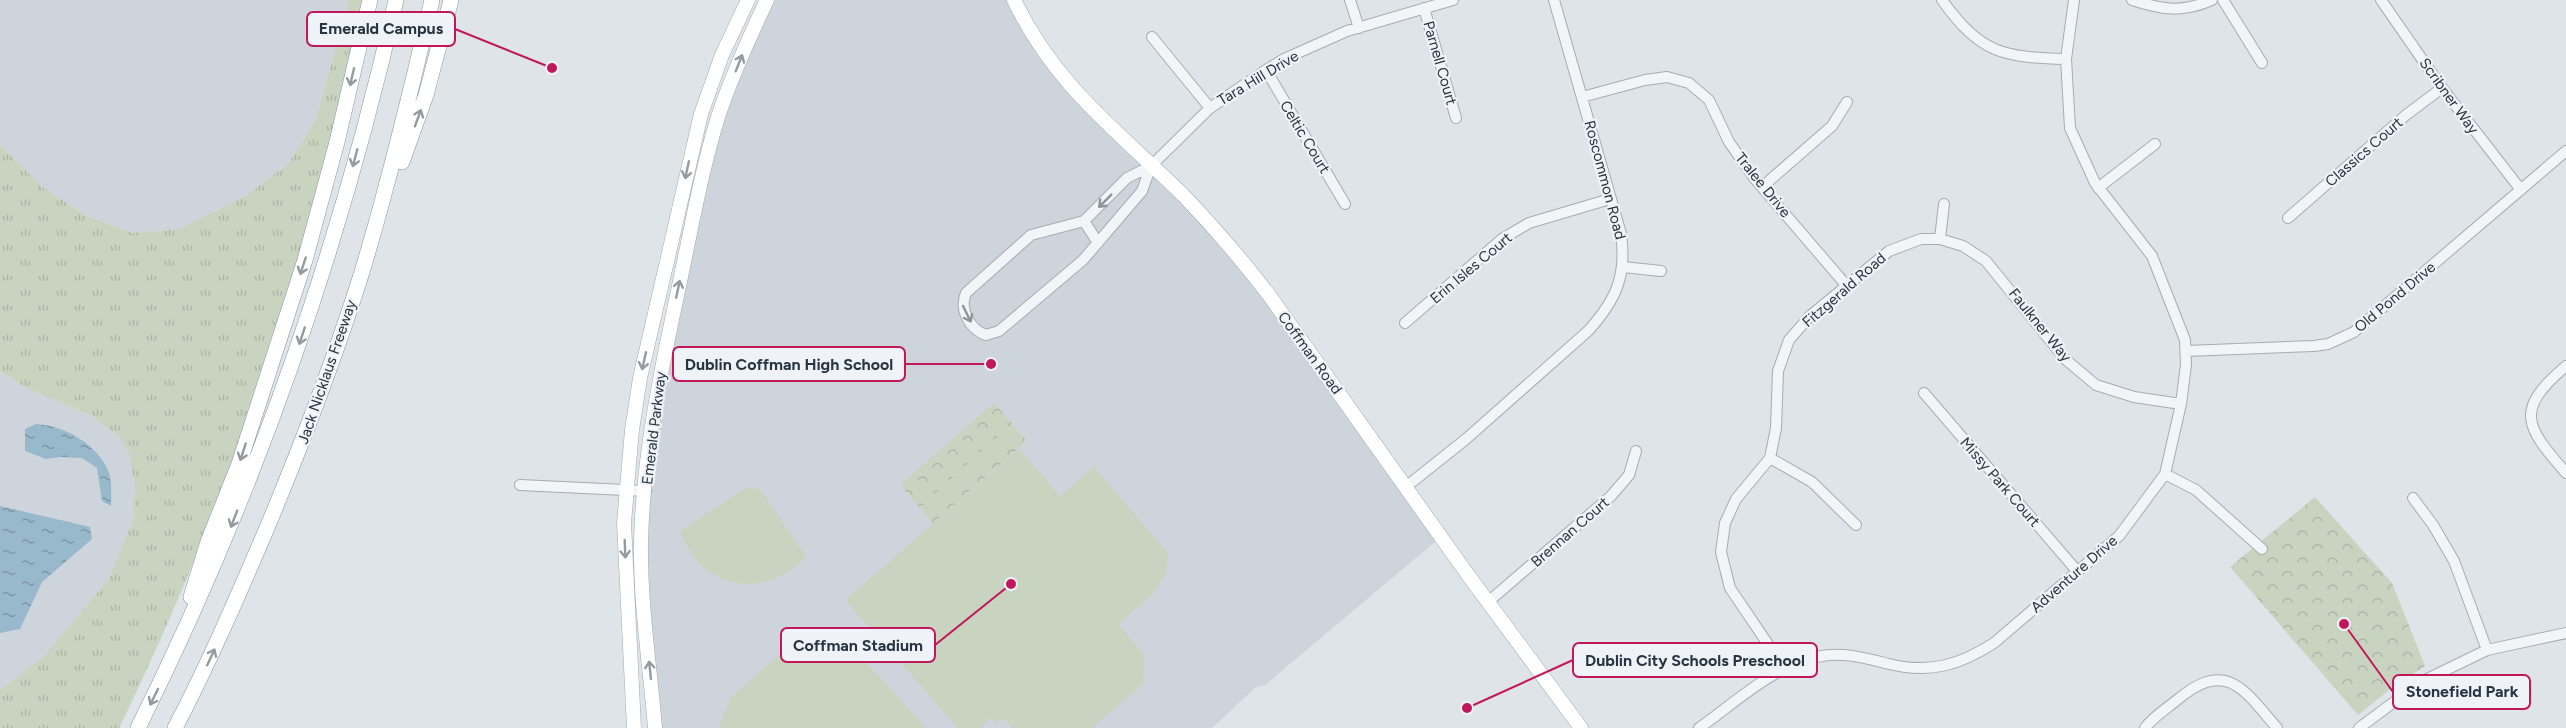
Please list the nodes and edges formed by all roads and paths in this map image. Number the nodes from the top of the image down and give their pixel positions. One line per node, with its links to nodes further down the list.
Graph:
1 (370, 0): 64 (highway, one-way to 64)
2 (396, 0): 64 (highway, one-way to 64)
3 (432, 0): 43 (highway, Jack Nicklaus Freeway)
4 (451, 0): 43 (highway, one-way to 4)
5 (748, 0): 56 (main road, Emerald Parkway, one-way to 56)
6 (767, 0): 57 (main road, Emerald Parkway, one-way to 6)
7 (1014, 0): 30 (main road, Coffman Road)
8 (1350, 0): 18 (street)
9 (1453, 0): 17 (street, Tara Hill Drive)
10 (1554, 0): 24 (street, Roscommon Road)
11 (1942, 0): 20 (street)
12 (2074, 0): 20 (street, Adventure Drive)
13 (2132, 0): 14 (street)
14 (2212, 0)
15 (2223, 0): 21 (street)
16 (2381, 0): 23 (street, Scribner Way)
17 (1424, 8): 18 (street, Tara Hill Drive); 27 (street, Parnell Court)
18 (1359, 28): 22 (street, Tara Hill Drive)
19 (1152, 37): 26 (street)
20 (2066, 59): 32 (street, Adventure Drive)
21 (2262, 63)
22 (1266, 70): 26 (street, Tara Hill Drive); 35 (street, Celtic Court)
23 (2442, 88): 33 (street, Scribner Way); 37 (street, Classics Court)
24 (1582, 97): 31 (street, Tralee Drive); 34 (street, Roscommon Road)
25 (1847, 102): 31 (street)
26 (1210, 108): 30 (street, Tara Hill Drive)
27 (1456, 118)
28 (2155, 144): 32 (street)
29 (2566, 151): 33 (street, Old Pond Drive)
30 (1151, 166): 38 (street, one-way to 38); 40 (street); 55 (main road, Coffman Road)
31 (1762, 187): 44 (street, Tralee Drive)
32 (2098, 188): 46 (street, Adventure Drive)
33 (2521, 190): 46 (street, Old Pond Drive)
34 (1610, 199): 41 (street, Roscommon Road); 45 (street, Erin Isles Court)
35 (1346, 204)
36 (1944, 204): 39 (street)
37 (2288, 218)
38 (1084, 221): 40 (street); 40 (street, one-way to 40)
39 (1940, 239): 44 (street, Fitzgerald Road); 49 (street, Faulkner Way)
40 (1098, 243)
41 (1623, 267): 42 (street); 55 (street, Roscommon Road)
42 (1661, 271)
43 (362, 272): 68 (highway, Jack Nicklaus Freeway, one-way to 43)
44 (1845, 285): 51 (street, Fitzgerald Road)
45 (1405, 323)
46 (2186, 351): 49 (street, Adventure Drive)
47 (2566, 366): 52 (street)
48 (1924, 393): 61 (street, Missy Park Court)
49 (2181, 404): 53 (street, Adventure Drive)
50 (1636, 451): 62 (street, Brennan Court)
51 (1770, 458): 59 (street); 66 (street, Fitzgerald Road)
52 (2566, 473)
53 (2165, 474): 60 (street); 61 (street, Adventure Drive)
54 (520, 485): 56 (street)
55 (1407, 486): 62 (main road, Coffman Road)
56 (626, 491): 57 (street); 69 (main road, Emerald Parkway, one-way to 69)
57 (646, 491): 70 (main road, Emerald Parkway, one-way to 57)
58 (2413, 498): 65 (street)
59 (1856, 525)
60 (2262, 549)
61 (2077, 571): 66 (street, Adventure Drive)
62 (1488, 602): 71 (main road, Coffman Road)
63 (2566, 633): 65 (street)
64 (179, 642): 67 (highway, one-way to 67)
65 (2487, 650): 75 (street)
66 (1784, 668): 72 (street, Adventure Drive)
67 (138, 728)
68 (175, 728)
69 (634, 728)
70 (655, 728)
71 (1581, 728)
72 (1699, 728)
73 (2145, 728): 74 (street)
74 (2277, 728)
75 (2360, 728)

